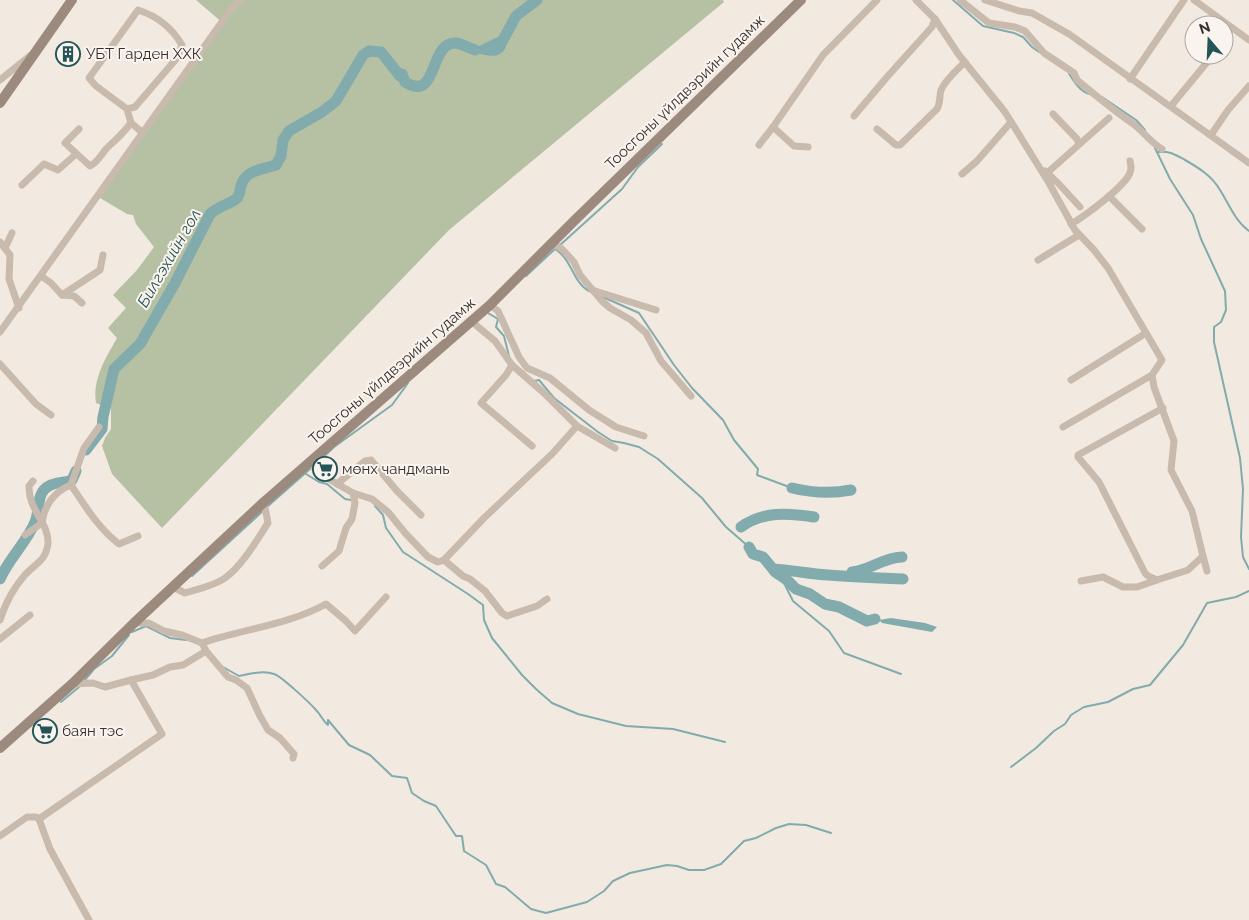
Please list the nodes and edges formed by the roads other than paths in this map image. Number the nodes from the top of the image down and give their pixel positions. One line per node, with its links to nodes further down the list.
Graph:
1 (72, 0): 14 (main road)
2 (240, 0): 31 (street)
3 (877, 0): 28 (street)
4 (916, 0): 11 (street)
5 (960, 0): 36 (street)
6 (985, 0): 17 (street)
7 (1184, 0): 17 (street)
8 (1194, 0): 10 (street)
9 (798, 3): 52 (main road, Тоосгоны үйлдвэрийн гудамж)
10 (1214, 15)
11 (935, 19): 15 (street); 24 (street)
12 (1234, 29): 13 (street)
13 (1249, 40)
14 (38, 48): 18 (street); 20 (main road)
15 (965, 62): 26 (street); 30 (street)
16 (1205, 65): 21 (street)
17 (1130, 79): 21 (street)
18 (0, 80)
19 (1249, 86): 32 (street)
20 (0, 103)
21 (1171, 106): 32 (street)
22 (127, 110): 22 (street); 27 (street)
23 (1054, 114): 33 (street)
24 (854, 116)
25 (1109, 118): 33 (street)
26 (1011, 122): 39 (street); 44 (street)
27 (131, 123): 31 (street); 38 (street)
28 (773, 127): 34 (street); 35 (street)
29 (79, 129): 38 (street)
30 (878, 130)
31 (143, 133): 56 (street)
32 (1211, 135): 40 (street)
33 (1079, 144): 43 (street)
34 (758, 145)
35 (808, 147)
36 (1162, 149)
37 (1249, 151): 40 (street)
38 (76, 154): 45 (street)
39 (1032, 156): 43 (street); 48 (street)
40 (1242, 158): 42 (street)
41 (1130, 161): 46 (street)
42 (1249, 162)
43 (1047, 173): 47 (street)
44 (962, 174)
45 (22, 185)
46 (1109, 196): 48 (street); 49 (street)
47 (1080, 207)
48 (1071, 224): 51 (street)
49 (1142, 229)
50 (12, 233): 53 (street)
51 (1080, 235): 55 (street); 65 (street)
52 (552, 243): 57 (street); 60 (main road, Тоосгоны үйлдвэрийн гудамж)
53 (2, 245): 61 (street)
54 (103, 255): 58 (street)
55 (1038, 260)
56 (41, 276): 58 (street); 61 (street)
57 (592, 290): 62 (street); 70 (street)
58 (62, 295): 59 (street)
59 (82, 303)
60 (490, 304): 63 (main road, Тоосгоны үйлдвэрийн гудамж); 76 (street)
61 (19, 308): 64 (street)
62 (656, 310)
63 (472, 321): 67 (street); 79 (main road, Тоосгоны үйлдвэрийн гудамж)
64 (0, 332)
65 (1146, 333): 68 (street); 69 (street)
66 (0, 364): 72 (street)
67 (512, 366): 73 (street); 77 (street)
68 (1152, 375): 71 (street); 75 (street)
69 (1071, 380)
70 (690, 396)
71 (1163, 408): 89 (street); 94 (street)
72 (51, 415)
73 (577, 426): 78 (street); 90 (street)
74 (99, 427): 82 (street)
75 (1063, 427)
76 (644, 436)
77 (532, 446)
78 (616, 448)
79 (308, 464): 81 (street); 84 (main road, Тоосгоны үйлдвэрийн гудамж)
80 (33, 481): 86 (street)
81 (338, 484): 83 (street); 85 (street)
82 (71, 485): 86 (street); 88 (street)
83 (353, 492): 90 (street); 91 (street)
84 (264, 502): 95 (main road, Тоосгоны үйлдвэрийн гудамж); 95 (street)
85 (421, 516)
86 (40, 521): 87 (street); 99 (street)
87 (25, 535)
88 (138, 536)
89 (1203, 556): 92 (street); 94 (street)
90 (444, 560): 97 (street)
91 (322, 566)
92 (1207, 571)
93 (1081, 580): 94 (street)
94 (1157, 580)
95 (173, 587): 100 (main road, Тоосгоны үйлдвэрийн гудамж)
96 (386, 597): 102 (street)
97 (547, 599)
98 (30, 615): 101 (street)
99 (0, 620)
100 (134, 622): 102 (street); 104 (main road, Тоосгоны үйлдвэрийн гудамж)
101 (0, 639)
102 (204, 647): 103 (street); 106 (street)
103 (132, 680): 104 (street); 107 (street)
104 (72, 684): 105 (main road, Тоосгоны үйлдвэрийн гудамж)
105 (0, 748)
106 (293, 758)
107 (39, 819): 108 (street); 109 (street)
108 (0, 836)
109 (89, 920)

